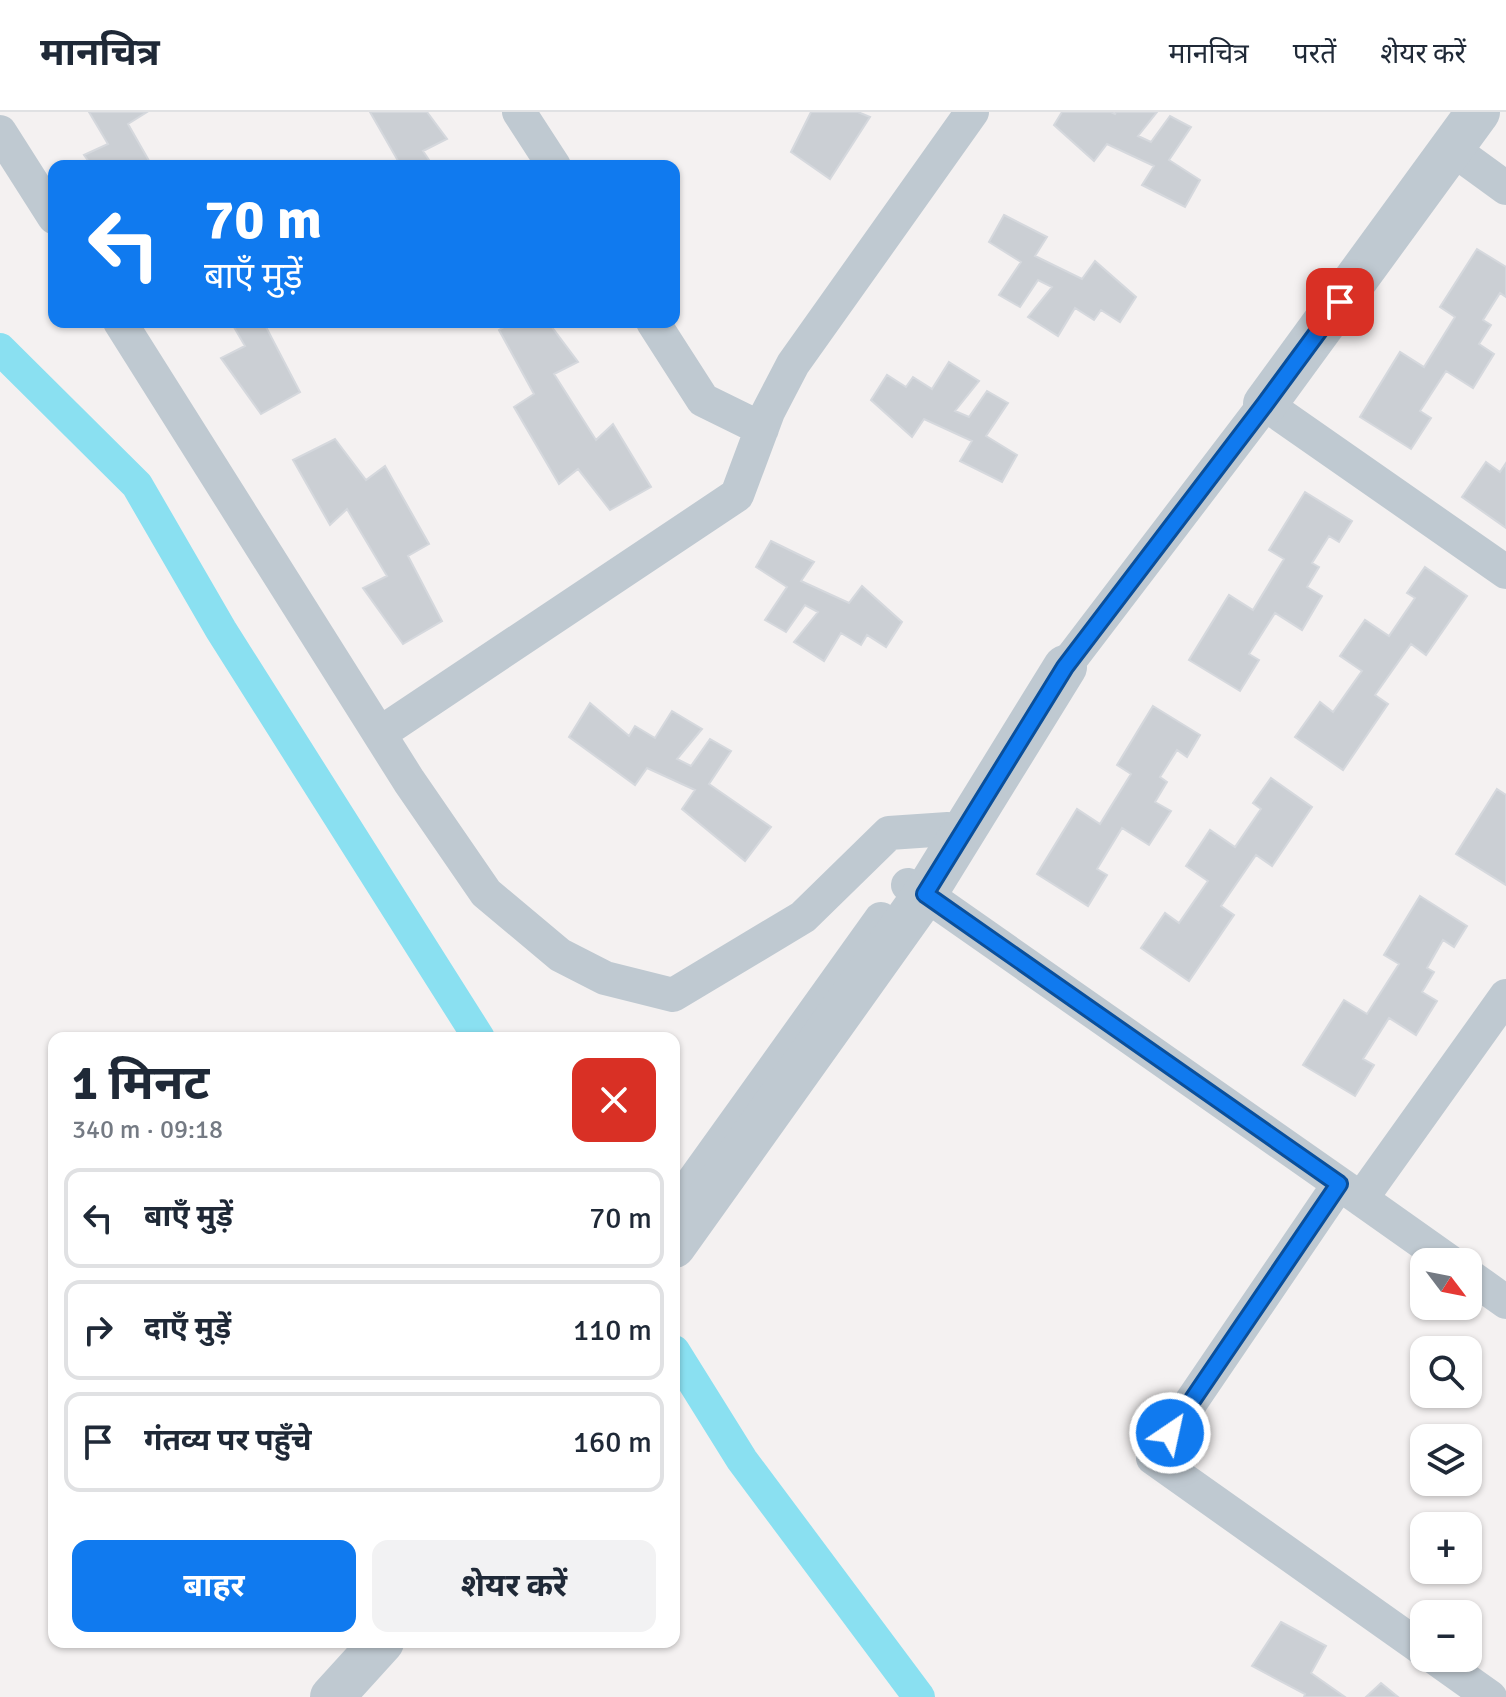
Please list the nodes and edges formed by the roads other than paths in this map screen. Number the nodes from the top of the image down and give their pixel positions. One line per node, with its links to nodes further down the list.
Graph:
1 (519, 112): 6 (street)
2 (972, 112): 12 (street)
3 (1478, 112): 5 (street)
4 (0, 132): 8 (street)
5 (1451, 148): 7 (street); 11 (street)
6 (550, 160)
7 (1506, 188)
8 (48, 208)
9 (124, 328): 16 (street)
10 (657, 328): 12 (street)
11 (1265, 404): 13 (street); 14 (street)
12 (762, 429): 15 (street)
13 (1506, 572)
14 (1065, 667): 16 (street); 17 (street)
15 (388, 728)
16 (948, 829): 17 (street)
17 (916, 890): 19 (street); 20 (street); 21 (street)
18 (1506, 996): 19 (street)
19 (1350, 1191): 22 (street); 25 (street)
20 (680, 1200)
21 (680, 1237)
22 (1430, 1248)
23 (1482, 1285): 24 (street)
24 (1506, 1302)
25 (1410, 1640)
26 (362, 1648): 29 (street)
27 (376, 1648): 29 (street)
28 (1455, 1672): 30 (street)
29 (329, 1697)
30 (1490, 1697)

